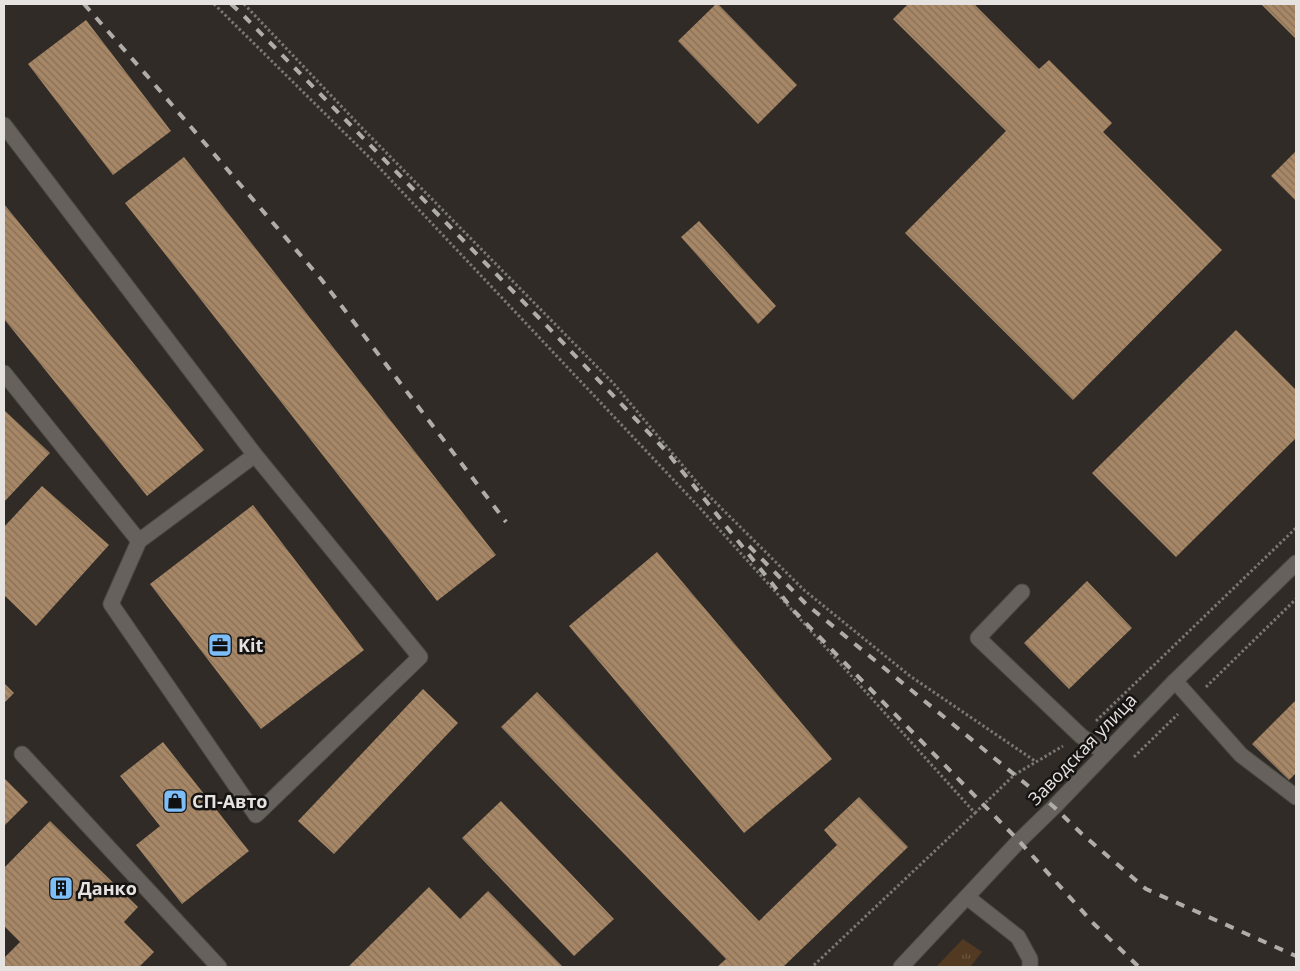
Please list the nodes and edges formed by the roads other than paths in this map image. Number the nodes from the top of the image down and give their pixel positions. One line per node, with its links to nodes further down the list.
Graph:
1 (4, 125): 3 (main road)
2 (4, 373): 4 (main road)
3 (255, 455): 4 (main road); 4 (main road)
4 (139, 541)
5 (1296, 563): 7 (main road, Заводская улица)
6 (1022, 592): 8 (main road)
7 (1174, 680): 8 (main road, Заводская улица); 10 (main road)
8 (1105, 753): 11 (main road, Заводская улица)
9 (22, 754): 12 (main road)
10 (1296, 797)
11 (967, 897): 13 (main road, Заводская улица); 14 (main road)
12 (219, 967)
13 (901, 967)
14 (1030, 967)

